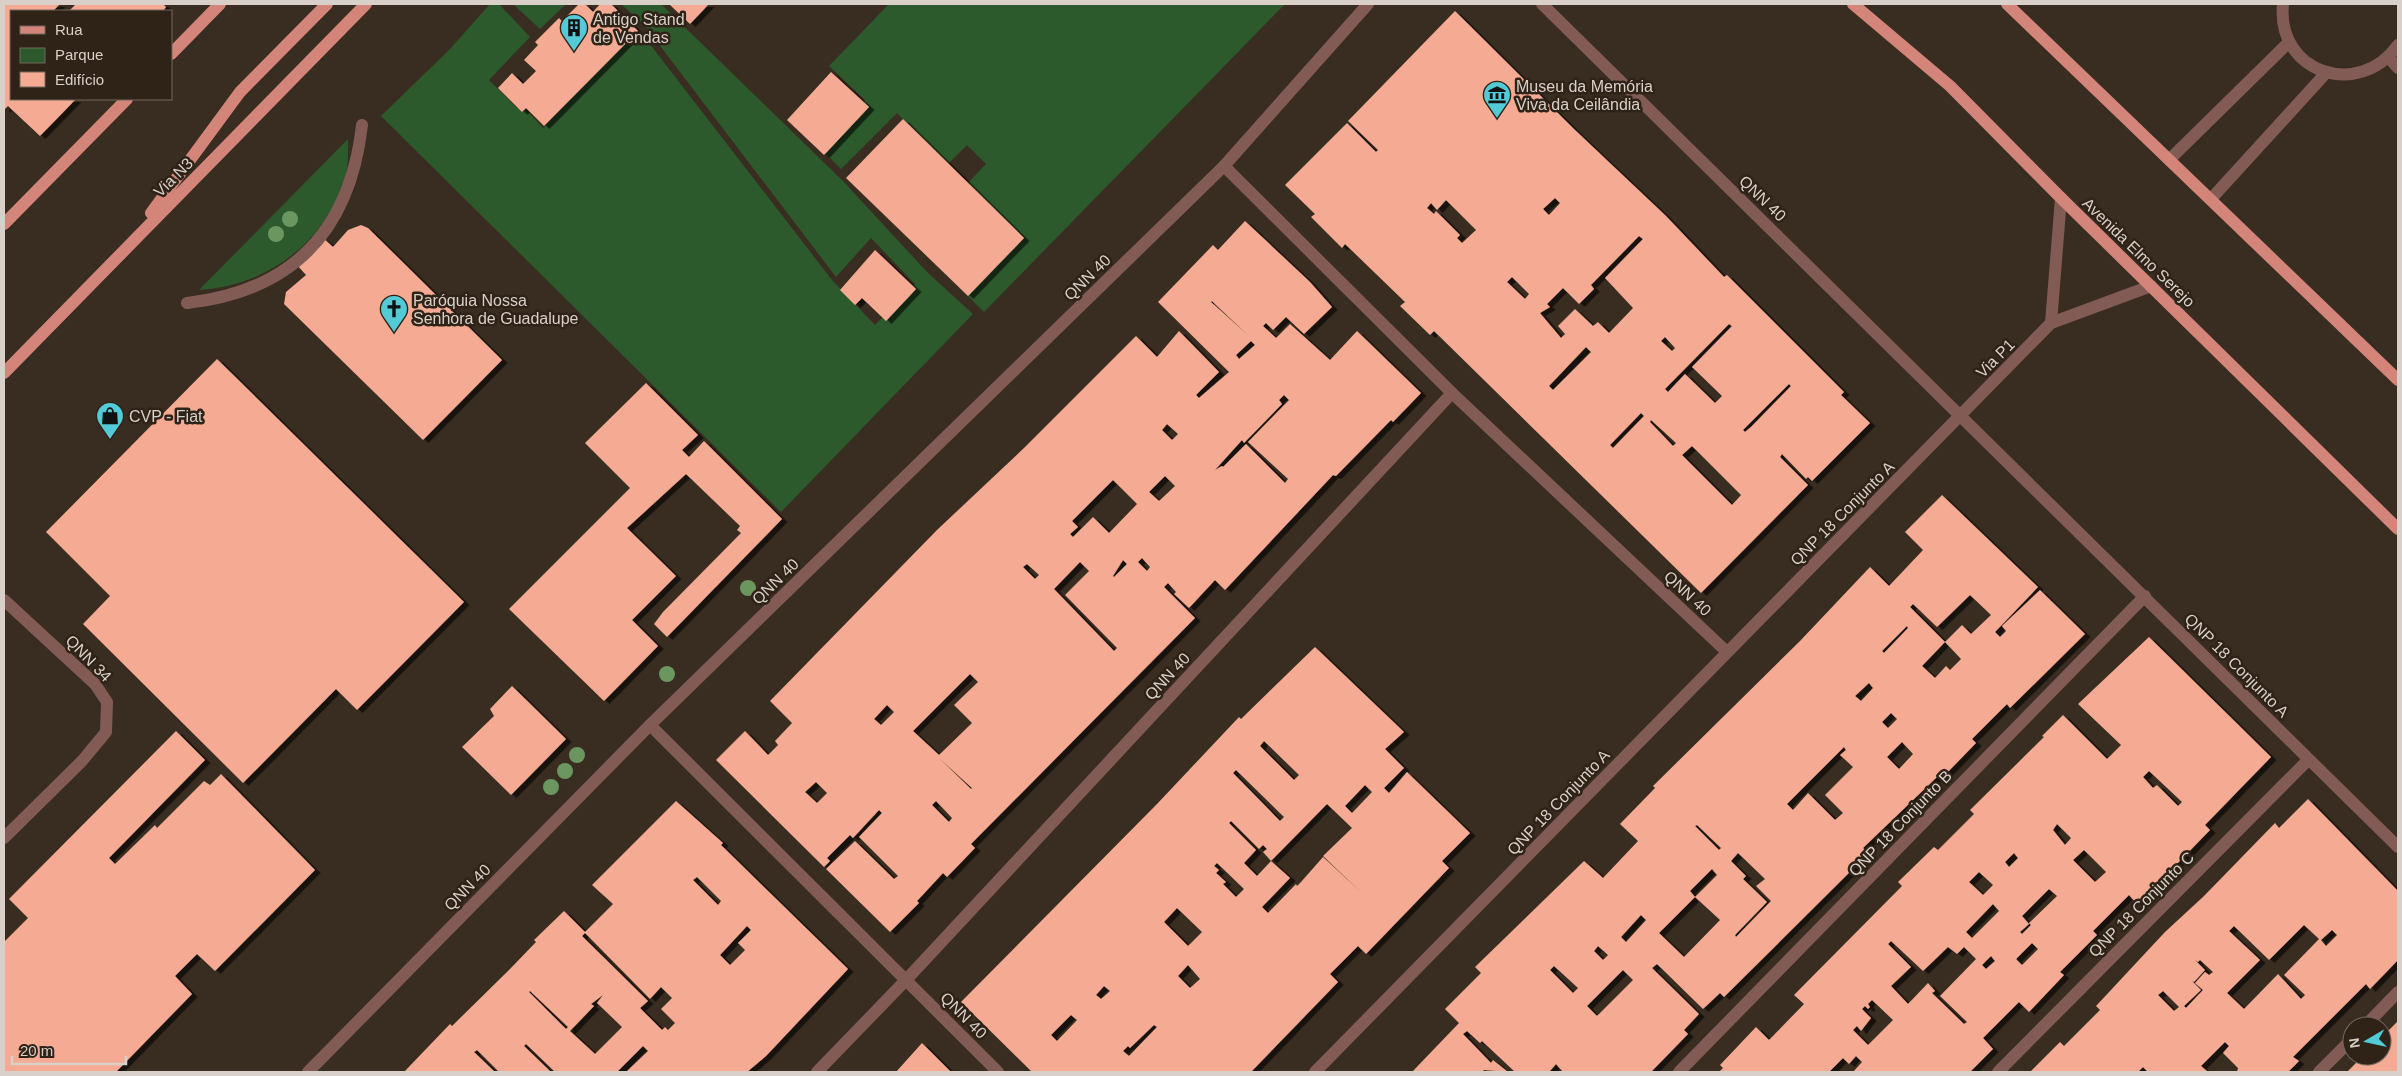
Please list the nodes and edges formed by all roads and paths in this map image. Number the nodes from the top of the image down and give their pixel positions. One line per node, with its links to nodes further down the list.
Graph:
1 (220, 4): 11 (main road)
2 (327, 4): 22 (main road)
3 (366, 4): 22 (main road, Via N3)
4 (1368, 4): 18 (street, QNN 40)
5 (1542, 4): 29 (street, QNN 40)
6 (1852, 4): 19 (main road, Avenida Elmo Serejo)
7 (2008, 4): 17 (main road)
8 (2283, 4): 9 (street)
9 (2289, 42): 14 (street); 17 (street)
10 (2398, 45): 12 (street)
11 (172, 53)
12 (2389, 58): 13 (street); 14 (street)
13 (2398, 68)
14 (2326, 73): 20 (street)
15 (126, 100): 21 (main road)
16 (362, 125): 24 (street)
17 (2170, 159): 20 (main road)
18 (1224, 166): 28 (street, QNN 40); 34 (street, QNN 40)
19 (2061, 198): 23 (main road, Avenida Elmo Serejo); 25 (street)
20 (2212, 199): 27 (main road)
21 (4, 224)
22 (126, 248): 26 (main road, Via N3)
23 (2152, 286): 25 (street, Via P1); 30 (main road, Avenida Elmo Serejo)
24 (187, 303)
25 (2051, 322): 29 (street, Via P1)
26 (4, 373)
27 (2398, 380)
28 (1452, 393): 33 (street, QNN 40); 38 (street, QNN 40)
29 (1961, 415): 31 (street, QNP 18 Conjunto A); 33 (street, QNP 18 Conjunto A)
30 (2398, 529)
31 (2145, 596): 35 (street, QNP 18 Conjunto A); 46 (street, QNP 18 Conjunto B)
32 (4, 600): 36 (street, QNN 34)
33 (1727, 652): 45 (street, QNP 18 Conjunto A)
34 (650, 725): 38 (street, QNN 40); 42 (street, QNN 40)
35 (2308, 760): 37 (street, QNP 18 Conjunto A); 47 (street, QNP 18 Conjunto C)
36 (4, 838)
37 (2398, 847)
38 (906, 980): 43 (street, QNN 40); 44 (street, QNN 40)
39 (2398, 992): 40 (street)
40 (2375, 1016)
41 (2342, 1049): 48 (street)
42 (308, 1072)
43 (817, 1072)
44 (998, 1072)
45 (1315, 1072)
46 (1679, 1072)
47 (1998, 1072)
48 (2319, 1072)

